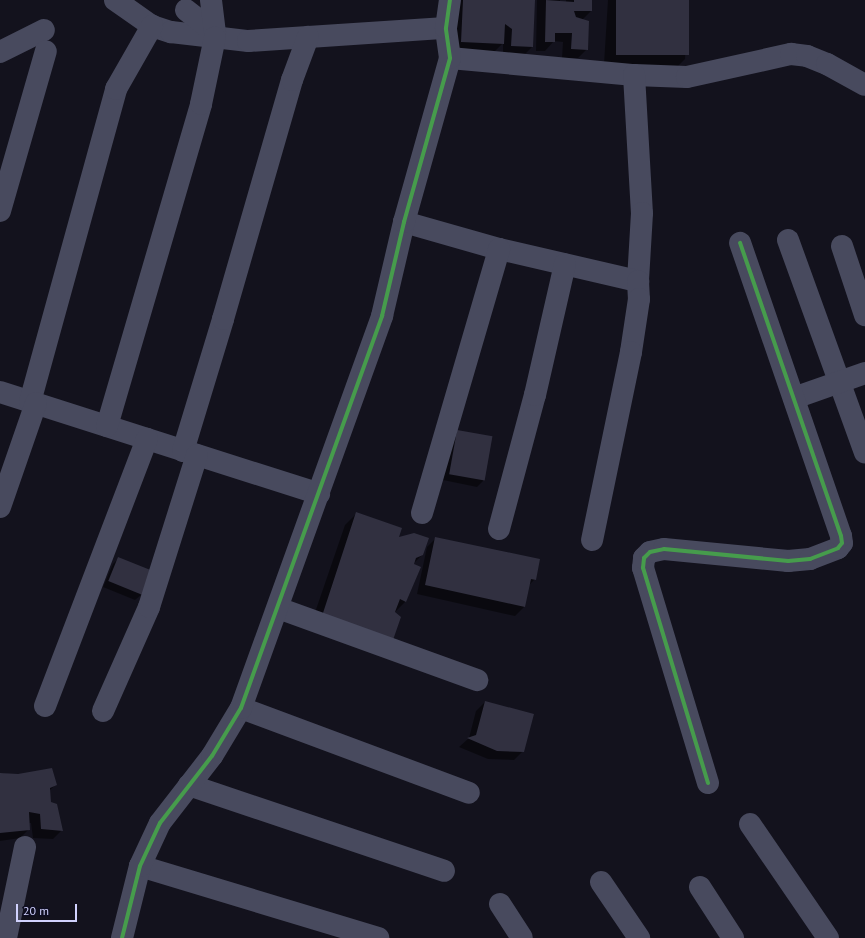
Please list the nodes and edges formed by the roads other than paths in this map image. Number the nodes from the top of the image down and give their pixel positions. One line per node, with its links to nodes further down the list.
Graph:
1 (115, 0): 5 (street)
2 (211, 0): 4 (street)
3 (450, 0): 6 (street)
4 (186, 10)
5 (152, 26): 7 (street); 26 (street)
6 (446, 28): 8 (street); 10 (street)
7 (215, 37): 8 (street); 27 (street)
8 (308, 37): 29 (street)
9 (0, 52): 13 (street)
10 (450, 58): 11 (street); 14 (street)
11 (634, 75): 12 (street); 20 (street)
12 (865, 85)
13 (0, 211)
14 (404, 222): 18 (street); 31 (street)
15 (788, 240): 23 (street)
16 (740, 242): 25 (street)
17 (842, 246): 21 (street)
18 (499, 249): 19 (street); 33 (street)
19 (565, 264): 20 (street); 34 (street)
20 (638, 281): 35 (street)
21 (865, 315)
22 (865, 373): 23 (street)
23 (839, 382): 25 (street); 30 (street)
24 (0, 392): 26 (street)
25 (794, 398): 41 (street)
26 (33, 403): 27 (street); 32 (street)
27 (107, 426): 28 (street)
28 (147, 439): 29 (street); 38 (street)
29 (190, 453): 31 (street); 40 (street)
30 (865, 453)
31 (319, 494): 36 (street)
32 (0, 507)
33 (422, 513)
34 (498, 529)
35 (592, 540)
36 (278, 608): 37 (street); 39 (street)
37 (477, 680)
38 (45, 706)
39 (240, 708): 42 (street); 43 (street)
40 (103, 711)
41 (708, 783)
42 (189, 785): 46 (street); 47 (street)
43 (469, 793)
44 (750, 824): 57 (street)
45 (25, 847): 51 (street)
46 (140, 866): 52 (street); 53 (street)
47 (444, 871)
48 (601, 882): 55 (street)
49 (700, 887): 56 (street)
50 (500, 904): 54 (street)
51 (6, 938)
52 (122, 938)
53 (378, 938)
54 (522, 938)
55 (638, 938)
56 (733, 938)
57 (828, 938)

